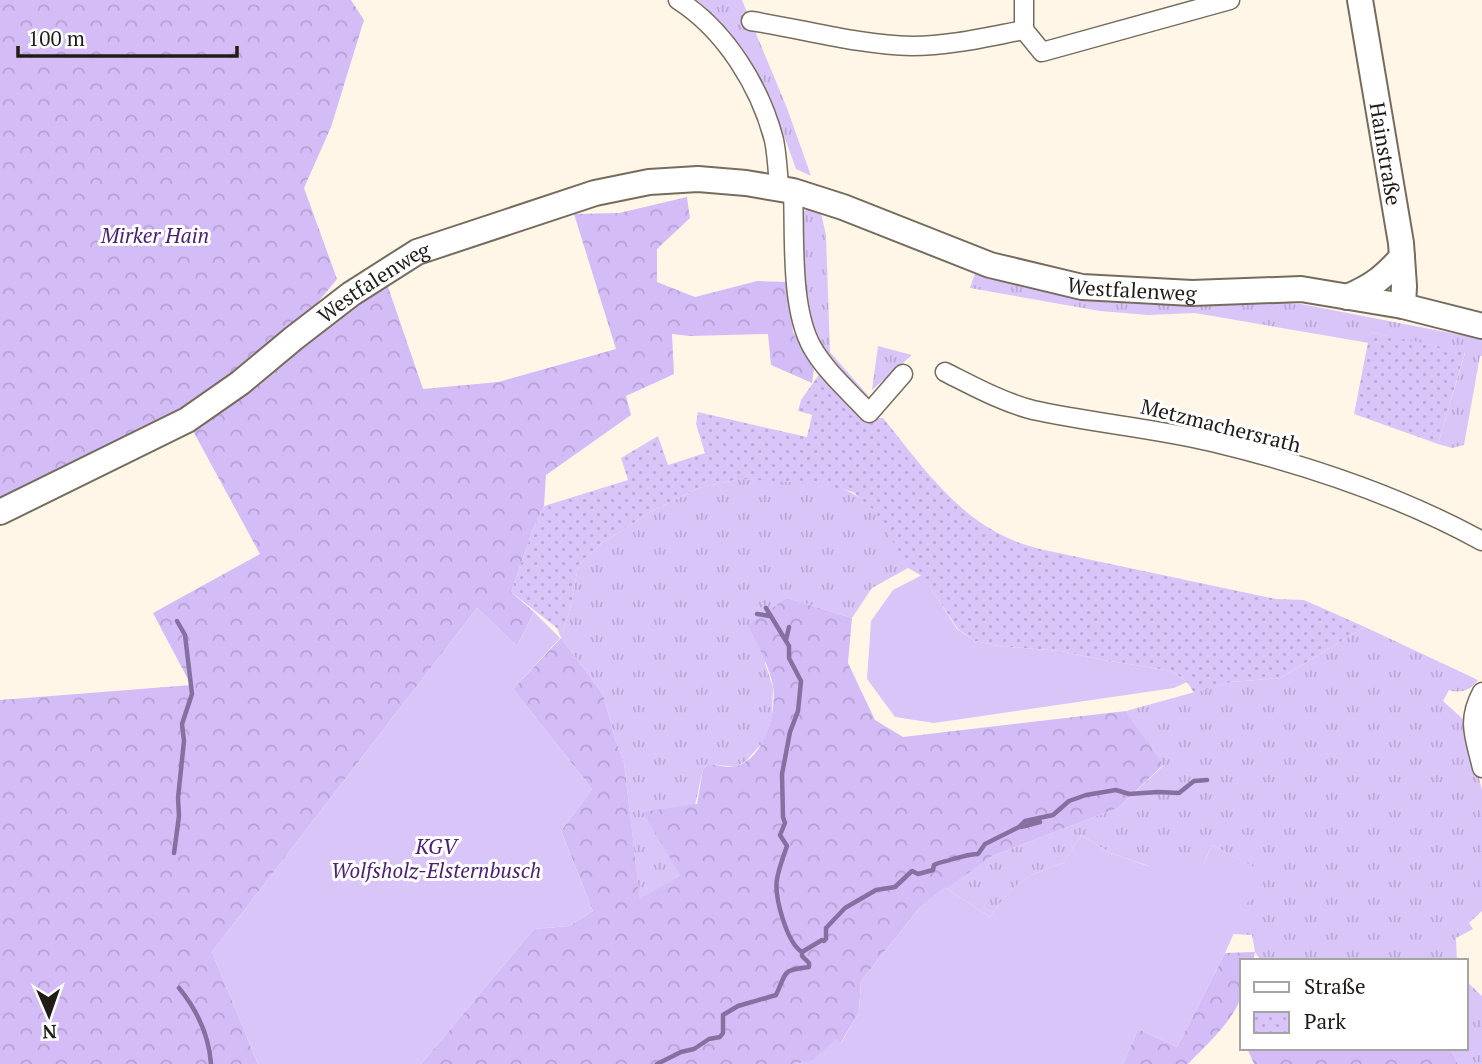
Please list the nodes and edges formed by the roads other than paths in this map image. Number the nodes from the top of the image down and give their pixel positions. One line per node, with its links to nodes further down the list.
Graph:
1 (678, 0): 7 (street)
2 (1024, 0): 6 (street)
3 (1230, 0): 6 (street)
4 (1360, 0): 8 (street, Hainstraße)
5 (751, 21): 6 (street)
6 (1024, 30)
7 (786, 190): 9 (street, Westfalenweg); 13 (street); 14 (street, Westfalenweg)
8 (1402, 257): 9 (street); 10 (street, Hainstraße)
9 (1348, 297): 10 (street, Westfalenweg)
10 (1403, 306): 11 (street, Westfalenweg)
11 (1482, 326)
12 (945, 372): 15 (street, Metzmachersrath)
13 (903, 374)
14 (0, 512)
15 (1482, 541)
16 (1482, 692): 17 (street)
17 (1482, 768)

